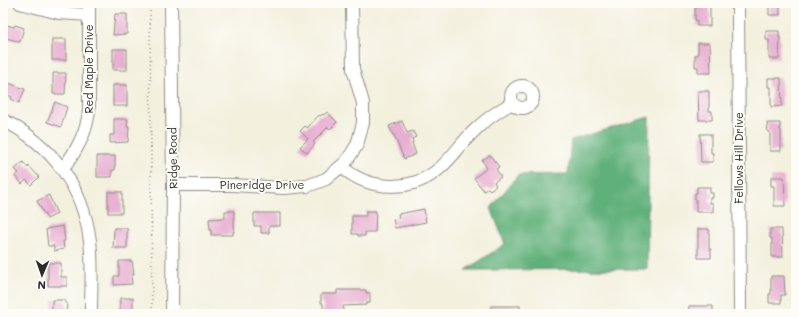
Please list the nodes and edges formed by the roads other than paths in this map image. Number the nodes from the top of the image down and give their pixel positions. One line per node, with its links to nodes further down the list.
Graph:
1 (20, 3): 5 (street)
2 (171, 3): 10 (street, Ridge Road)
3 (352, 3): 8 (street, Pineridge Drive)
4 (738, 3): 13 (street, Fellows Hill Drive)
5 (89, 9): 9 (street, Red Maple Drive)
6 (512, 103): 8 (street)
7 (3, 120): 9 (street)
8 (342, 167): 10 (street, Pineridge Drive)
9 (63, 169): 11 (street)
10 (173, 185): 12 (street, Ridge Road)
11 (91, 314)
12 (172, 314)
13 (740, 314)

